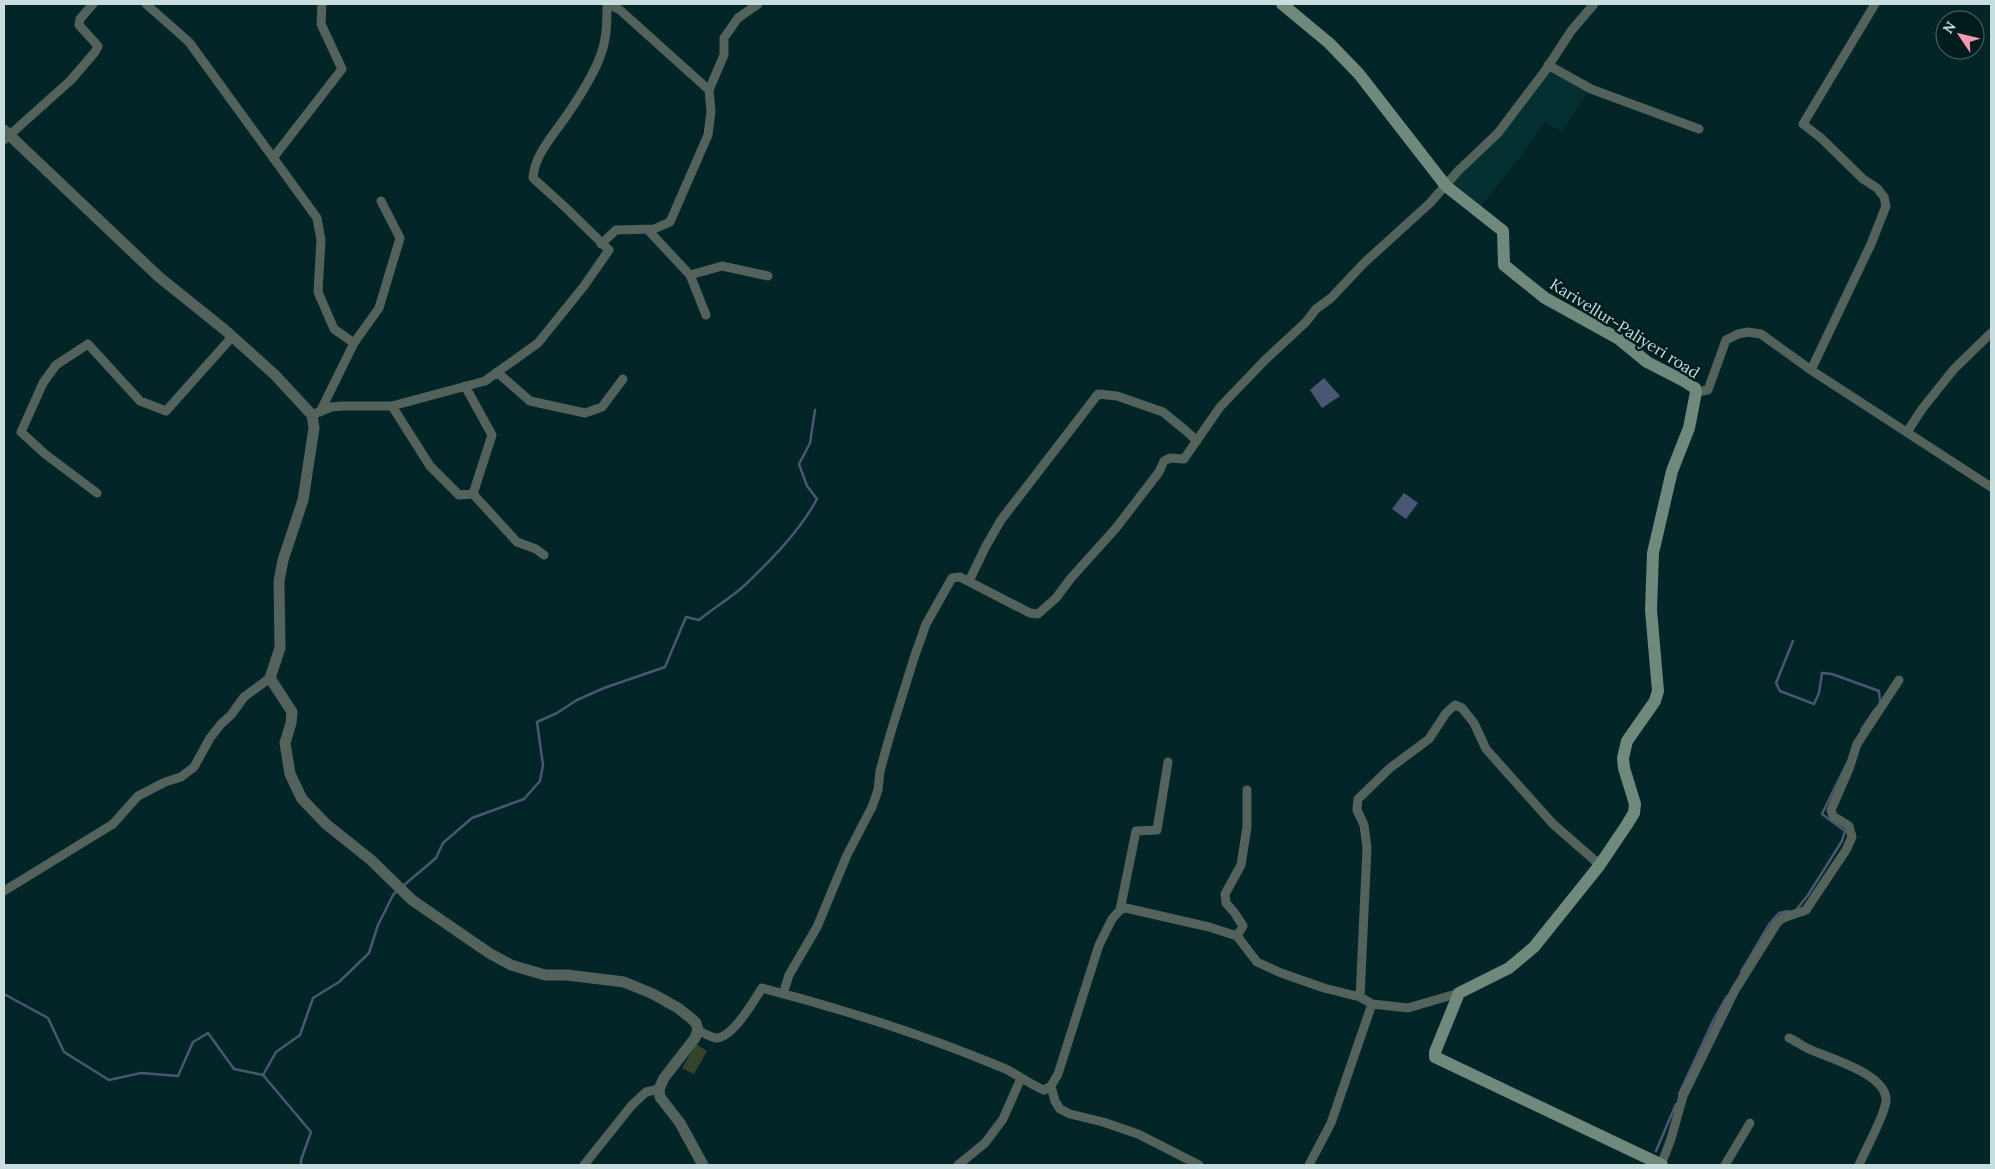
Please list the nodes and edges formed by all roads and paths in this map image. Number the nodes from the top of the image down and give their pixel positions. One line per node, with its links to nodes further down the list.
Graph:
1 (93, 4): 12 (street)
2 (146, 4): 13 (street)
3 (322, 4): 13 (street)
4 (608, 4): 10 (street); 17 (street)
5 (758, 4): 10 (street)
6 (1282, 4): 14 (main road, Karivellur-Paliyeri road)
7 (1594, 4): 9 (street)
8 (1875, 4): 24 (street)
9 (1548, 66): 11 (street); 14 (street)
10 (708, 90): 16 (street)
11 (1699, 129)
12 (6, 135): 22 (street)
13 (273, 158): 23 (street)
14 (1446, 186): 28 (main road, Karivellur-Paliyeri road); 32 (street)
15 (381, 201): 23 (street)
16 (648, 230): 17 (street); 18 (street)
17 (601, 244): 25 (street)
18 (690, 275): 19 (street); 20 (street)
19 (768, 276)
20 (706, 316)
21 (1991, 333): 31 (street)
22 (232, 336): 30 (street); 34 (street)
23 (354, 343): 30 (street)
24 (1811, 370): 28 (street); 31 (street)
25 (497, 372): 26 (street); 27 (street)
26 (623, 379)
27 (465, 386): 29 (street); 35 (street)
28 (1696, 392): 42 (main road, Karivellur-Paliyeri road)
29 (392, 406): 30 (street); 35 (street)
30 (316, 413): 38 (street)
31 (1907, 432): 33 (street)
32 (1197, 442): 37 (street); 37 (street)
33 (1991, 487)
34 (97, 493)
35 (472, 494): 36 (street)
36 (544, 555)
37 (969, 581): 47 (street)
38 (270, 678): 43 (street); 50 (street)
39 (1899, 680): 61 (street)
40 (1168, 762): 44 (street)
41 (1247, 790): 45 (street)
42 (1600, 864): 46 (main road, Karivellur-Paliyeri road); 48 (street)
43 (4, 891)
44 (1120, 910): 45 (street); 53 (street)
45 (1237, 936): 48 (street)
46 (1460, 993): 49 (street); 61 (main road)
47 (783, 994): 50 (street); 52 (street)
48 (1360, 997): 49 (street)
49 (1372, 1004): 60 (street)
50 (698, 1030): 54 (street)
51 (1789, 1038): 63 (street)
52 (1021, 1078): 53 (street); 58 (street)
53 (1051, 1086): 59 (street)
54 (659, 1090): 56 (street); 57 (street)
55 (1750, 1122): 62 (street)
56 (584, 1165)
57 (703, 1165)
58 (958, 1165)
59 (1199, 1165)
60 (1310, 1165)
61 (1662, 1165)
62 (1725, 1165)
63 (1859, 1165)

